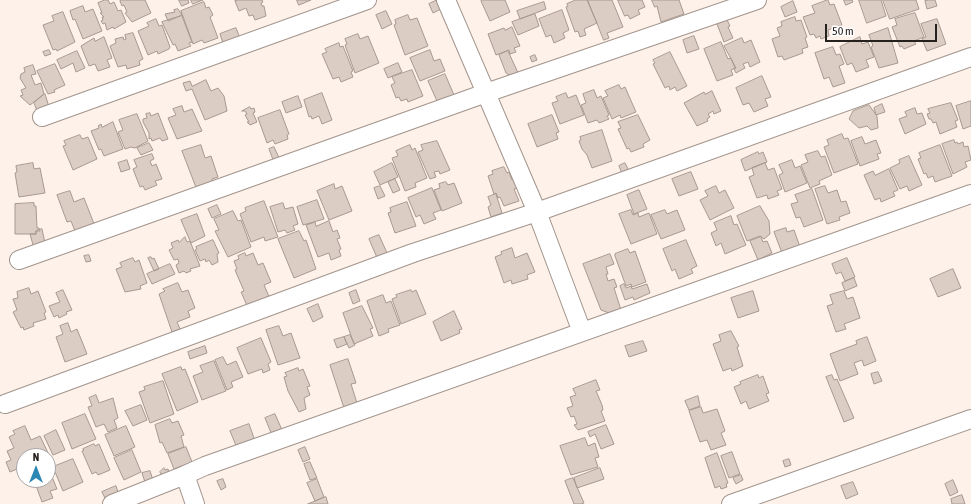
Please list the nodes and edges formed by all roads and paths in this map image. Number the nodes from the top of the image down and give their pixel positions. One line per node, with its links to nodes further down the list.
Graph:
1 (367, 0): 6 (street)
2 (446, 0): 5 (street)
3 (757, 0): 5 (street)
4 (971, 57): 8 (street)
5 (486, 93): 8 (street); 9 (street)
6 (42, 118)
7 (971, 194): 10 (street)
8 (537, 212): 10 (street); 11 (street)
9 (19, 260)
10 (582, 332): 13 (street)
11 (5, 404)
12 (971, 419): 16 (street)
13 (186, 475): 14 (street); 15 (street)
14 (112, 504)
15 (195, 504)
16 (731, 504)

